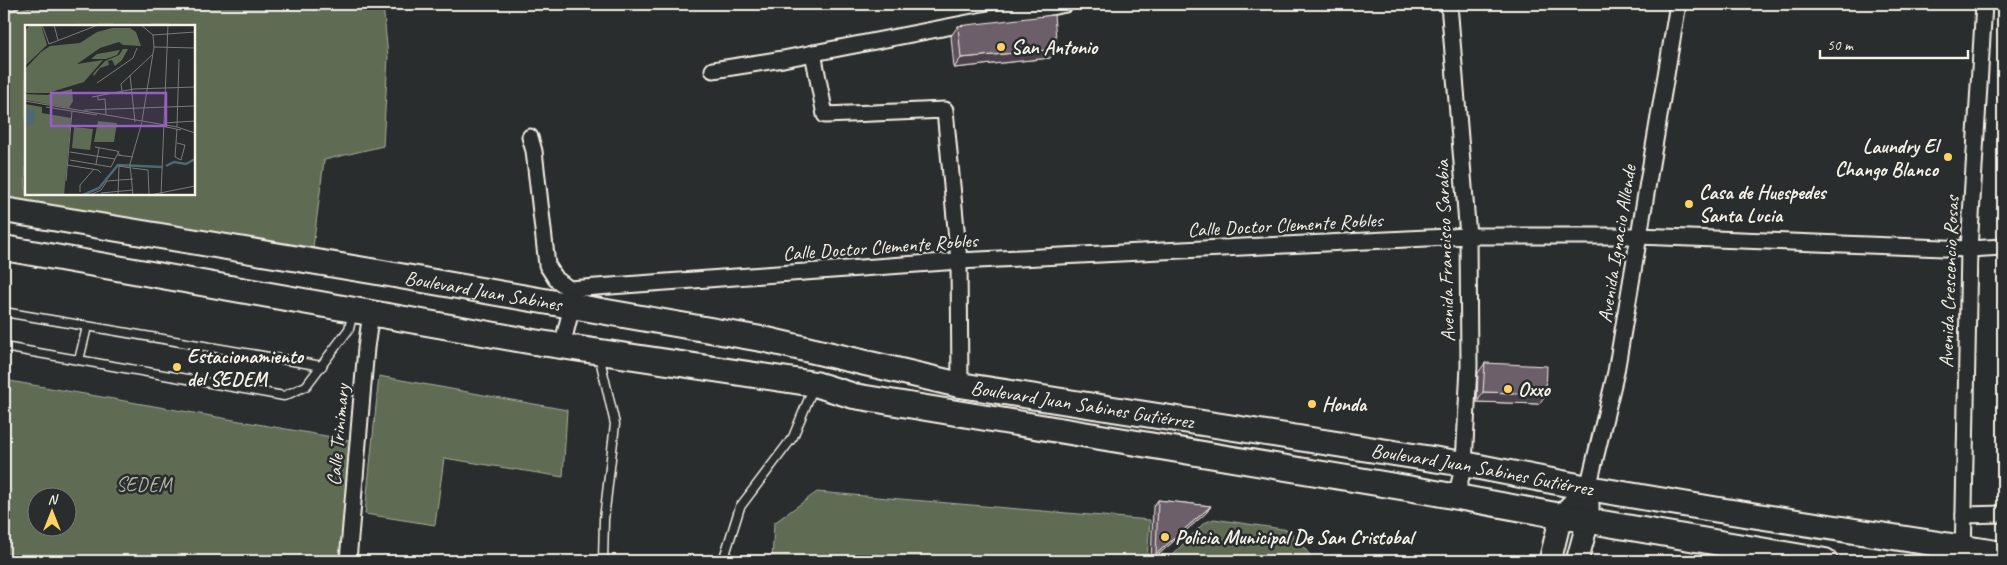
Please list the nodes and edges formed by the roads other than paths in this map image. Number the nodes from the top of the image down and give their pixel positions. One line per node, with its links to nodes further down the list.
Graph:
1 (15, 4): 6 (lane)
2 (1066, 4): 7 (street)
3 (1449, 4): 11 (street, Avenida Francisco Sarabia)
4 (1678, 4): 12 (street, Avenida Ignacio Allende)
5 (1984, 4): 15 (street, Avenida Crescencio Rosas)
6 (4, 7)
7 (813, 53): 8 (street); 16 (street)
8 (713, 70)
9 (530, 137): 17 (street)
10 (4, 210): 17 (main road, Boulevard Juan Sabines)
11 (1468, 236): 12 (street, Calle Doctor Clemente Robles); 16 (street, Calle Doctor Clemente Robles); 29 (street, Avenida Francisco Sarabia)
12 (1638, 236): 15 (street, Calle Doctor Clemente Robles); 30 (street, Avenida Ignacio Allende)
13 (2003, 247): 15 (street, Calle Doctor Clemente Robles)
14 (4, 248): 19 (main road, Boulevard Juan Sabines)
15 (1968, 249): 33 (street, Avenida Crescencio Rosas)
16 (959, 261): 17 (street, Calle Doctor Clemente Robles); 27 (street)
17 (571, 297): 21 (street); 27 (main road, Boulevard Juan Sabines)
18 (4, 312): 20 (lane)
19 (363, 312): 21 (main road, Boulevard Juan Sabines); 25 (lane); 38 (street, Calle Trinimary)
20 (87, 327): 24 (lane); 25 (lane)
21 (562, 346): 23 (main road, Boulevard Juan Sabines)
22 (4, 347): 24 (lane)
23 (598, 352): 26 (main road, Boulevard Juan Sabines); 39 (lane)
24 (79, 360): 25 (lane)
25 (322, 366)
26 (815, 384): 28 (main road, Boulevard Juan Sabines); 40 (lane)
27 (960, 385): 29 (main road, Boulevard Juan Sabines Gutiérrez)
28 (920, 405): 31 (main road, Boulevard Juan Sabines Gutiérrez)
29 (1464, 464): 30 (main road, Boulevard Juan Sabines Gutiérrez); 31 (street, Avenida Francisco Sarabia)
30 (1588, 488): 34 (main road); 35 (main road); 37 (main road, Boulevard Juan Sabines Gutiérrez)
31 (1456, 497): 34 (main road, Boulevard Juan Sabines Gutiérrez)
32 (2003, 514): 33 (street)
33 (1964, 515): 37 (street, Avenida Crescencio Rosas)
34 (1561, 516): 35 (main road, Boulevard Juan Sabines Gutiérrez); 41 (main road)
35 (1588, 521): 42 (main road); 43 (main road, Boulevard Juan Sabines Gutiérrez)
36 (2003, 554): 37 (main road, Boulevard Juan Sabines Gutiérrez)
37 (1963, 555)
38 (348, 561)
39 (605, 561)
40 (723, 561)
41 (1550, 561)
42 (1577, 561)
43 (1825, 561)

